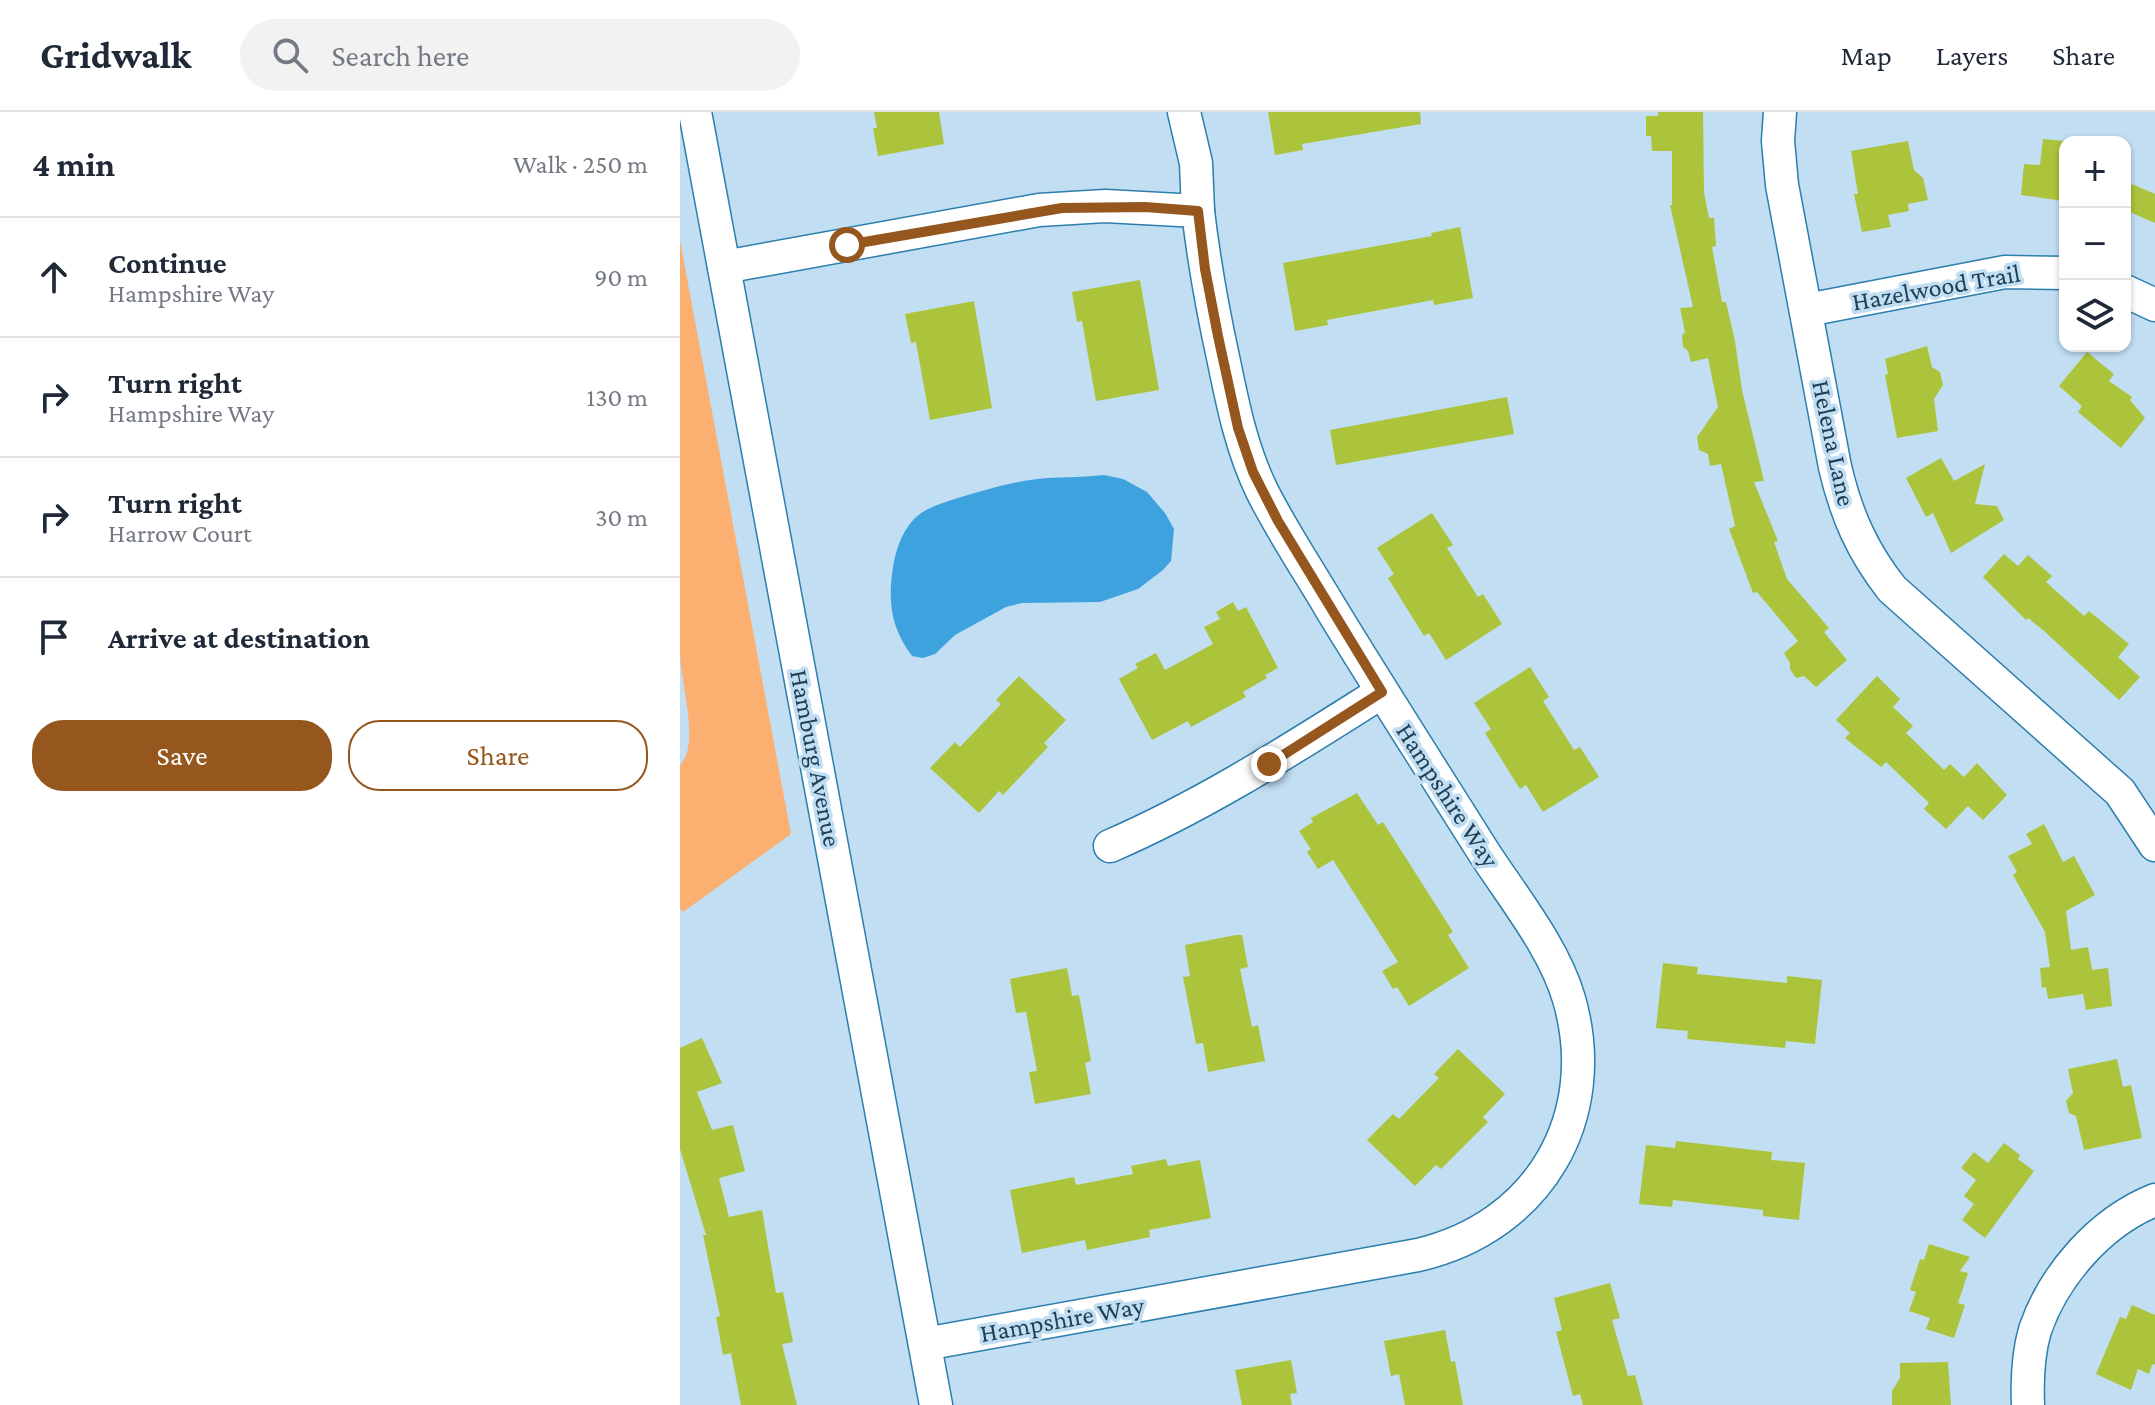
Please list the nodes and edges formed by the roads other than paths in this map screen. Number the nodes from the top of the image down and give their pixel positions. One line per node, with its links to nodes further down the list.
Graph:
1 (695, 112): 5 (street, Hamburg Avenue)
2 (1184, 112): 4 (street, Hampshire Way)
3 (1780, 112): 9 (street, Helena Lane)
4 (1198, 211): 5 (street); 10 (street, Hampshire Way)
5 (724, 267): 14 (street, Hamburg Avenue)
6 (2059, 273): 9 (street, Hazelwood Trail)
7 (2131, 294): 8 (street)
8 (2155, 305)
9 (1807, 310): 11 (street, Helena Lane)
10 (1382, 692): 12 (street); 14 (street, Hampshire Way)
11 (2155, 845)
12 (1110, 846)
13 (2155, 1200): 16 (street)
14 (925, 1344): 15 (street, Hamburg Avenue)
15 (936, 1405)
16 (2028, 1405)

